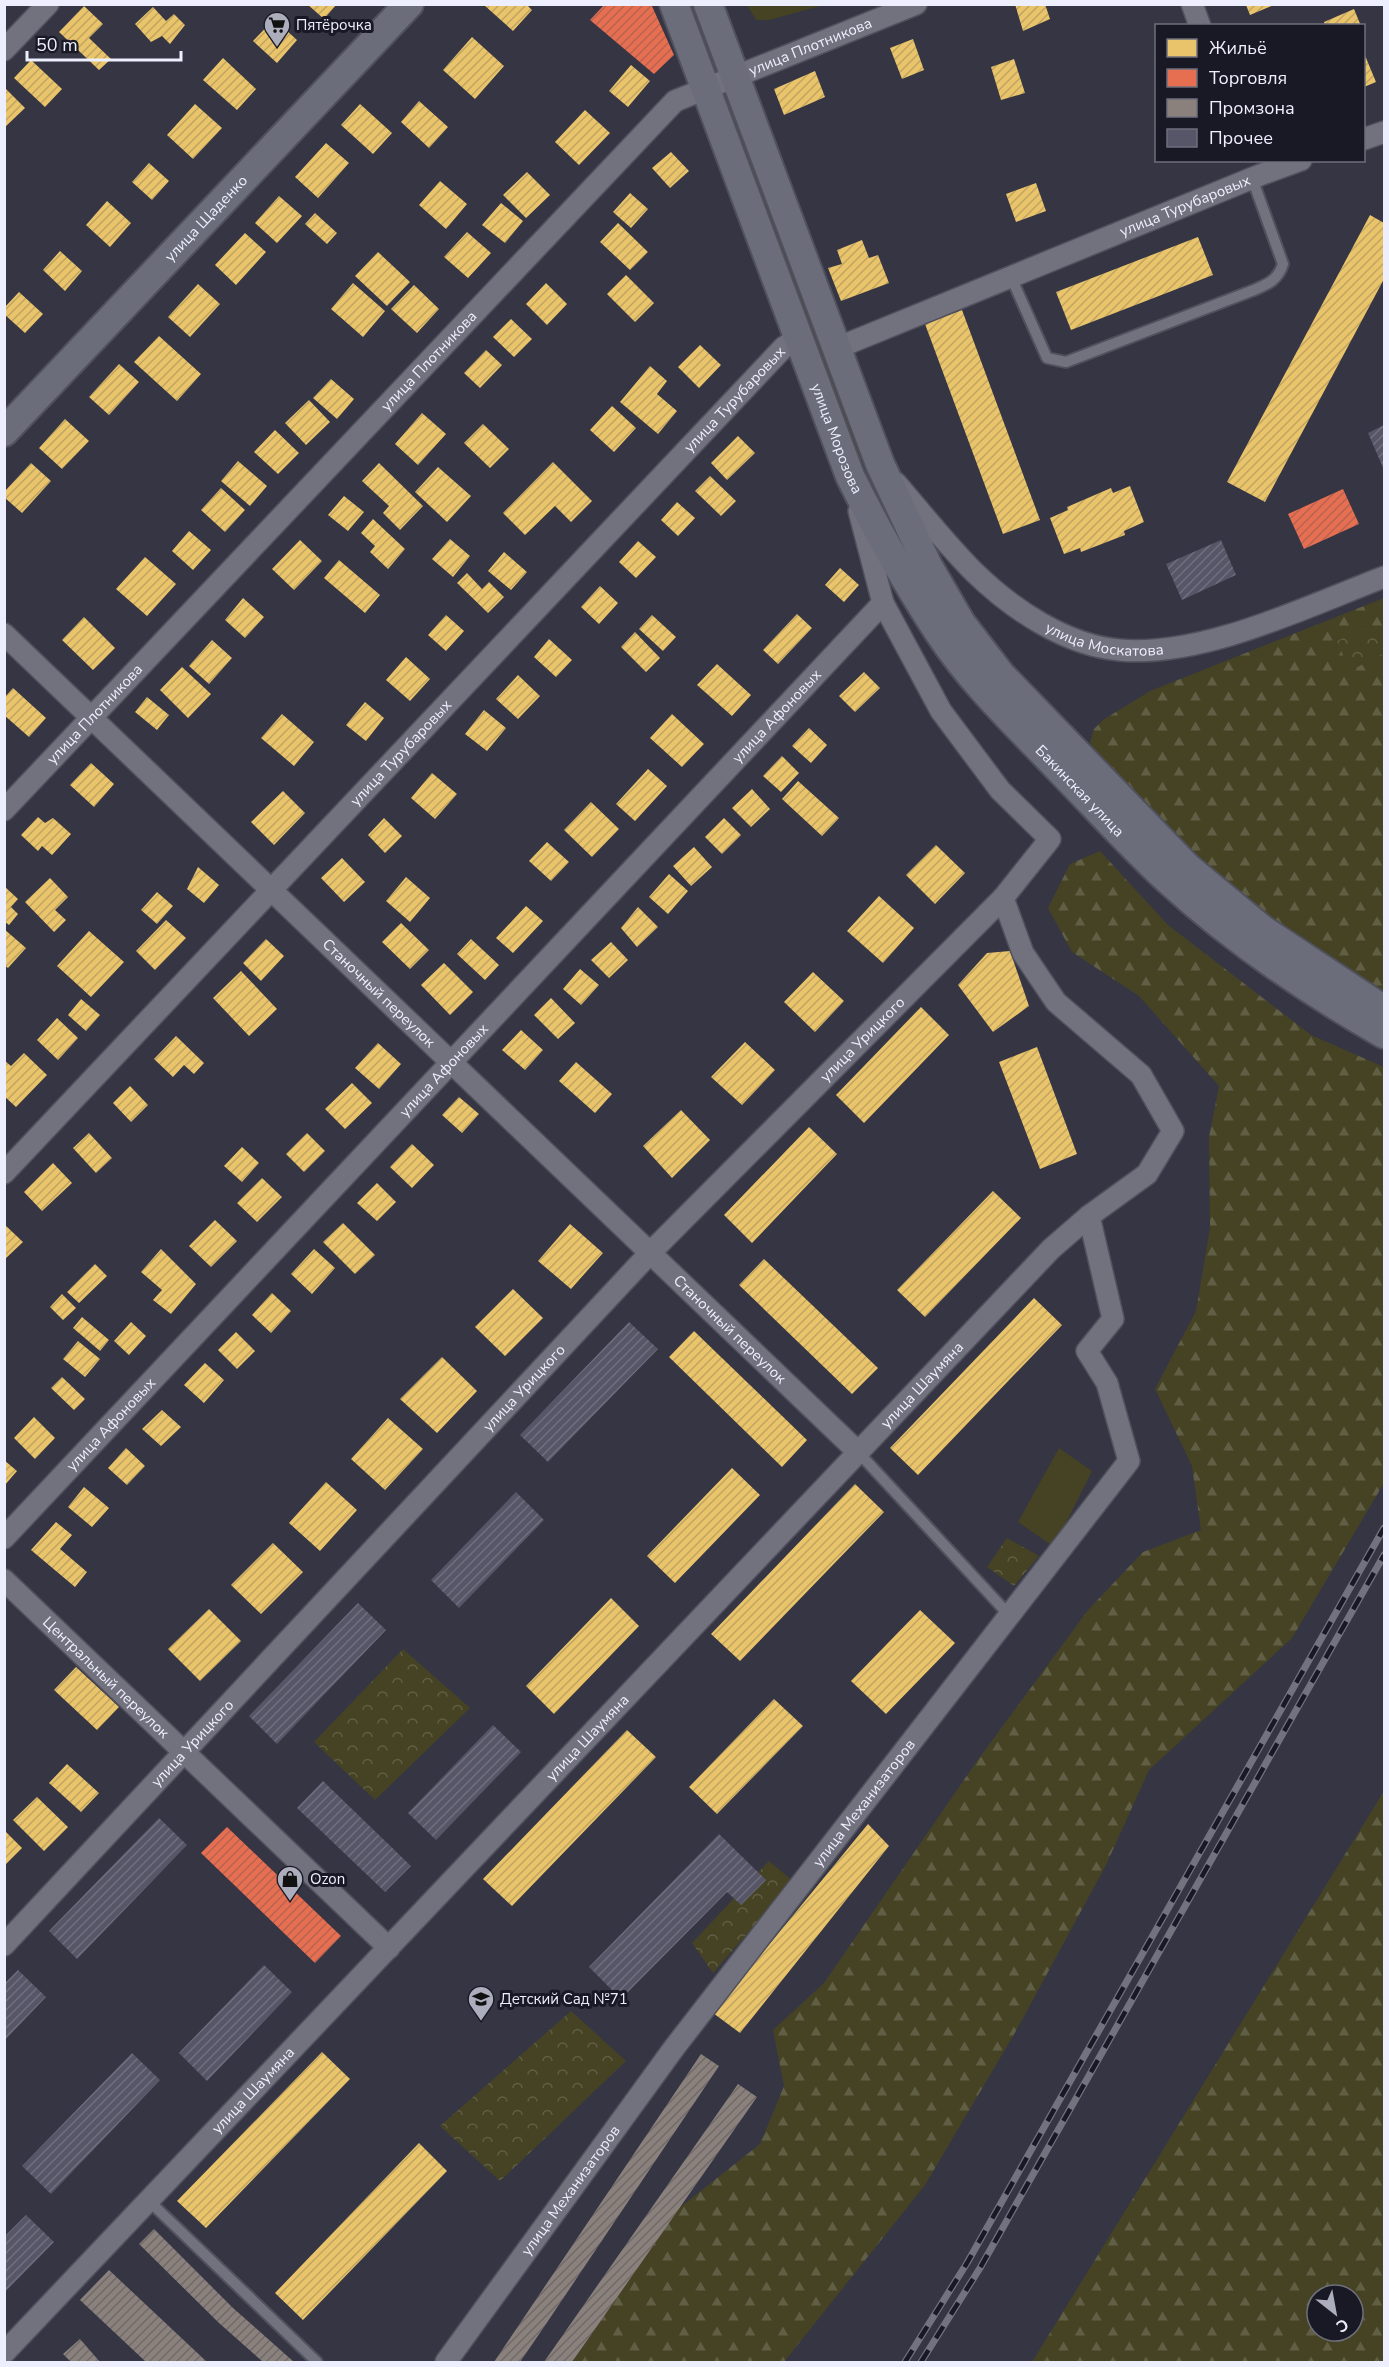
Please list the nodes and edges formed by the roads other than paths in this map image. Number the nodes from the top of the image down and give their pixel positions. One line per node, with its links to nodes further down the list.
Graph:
1 (48, 4): 8 (street)
2 (409, 4): 18 (main road, улица Щаденко)
3 (674, 4): 10 (main road, улица Морозова)
4 (708, 4): 9 (main road)
5 (916, 4): 9 (street, улица Плотникова)
6 (1192, 4): 7 (street)
7 (1199, 24)
8 (4, 50)
9 (735, 75): 10 (street, улица Плотникова); 17 (main road)
10 (706, 87): 16 (main road, улица Морозова); 24 (street, улица Плотникова)
11 (1384, 132): 12 (street)
12 (1365, 139)
13 (1293, 162): 14 (street, улица Турубаровых)
14 (1255, 171): 15 (street, улица Турубаровых); 15 (lane)
15 (1011, 277): 17 (street, улица Турубаровых)
16 (799, 338): 20 (main road, улица Морозова); 27 (street, улица Турубаровых)
17 (837, 348): 19 (main road)
18 (4, 432)
19 (880, 464): 21 (street, улица Москатова); 29 (main road, Бакинская улица)
20 (850, 476): 22 (street, улица Морозова); 30 (main road, Бакинская улица)
21 (1384, 577)
22 (883, 603): 26 (street, улица Морозова); 31 (street, улица Афоновых)
23 (4, 634): 24 (street, Станочный переулок)
24 (91, 718): 25 (street, улица Плотникова); 27 (street, Станочный переулок)
25 (4, 810)
26 (1050, 838): 28 (street, улица Урицкого)
27 (272, 890): 31 (street, Станочный переулок); 32 (street, улица Турубаровых)
28 (1003, 898): 33 (street, улица Шаумяна); 34 (street, улица Урицкого)
29 (1384, 1010)
30 (1384, 1034)
31 (452, 1063): 34 (street, Станочный переулок); 36 (street, улица Афоновых)
32 (4, 1173)
33 (1089, 1216): 35 (street, улица Шаумяна); 38 (street, улица Механизаторов)
34 (650, 1253): 35 (street, Станочный переулок); 39 (street, улица Урицкого)
35 (858, 1452): 38 (lane); 41 (street, улица Шаумяна)
36 (4, 1538)
37 (4, 1580): 39 (street, Центральный переулок)
38 (1010, 1616): 45 (street, улица Механизаторов)
39 (184, 1752): 40 (street, улица Урицкого); 41 (street, Центральный переулок)
40 (4, 1945)
41 (389, 1948): 42 (street, улица Шаумяна)
42 (149, 2201): 43 (street, улица Шаумяна); 44 (lane)
43 (4, 2353)
44 (317, 2362)
45 (446, 2362)

